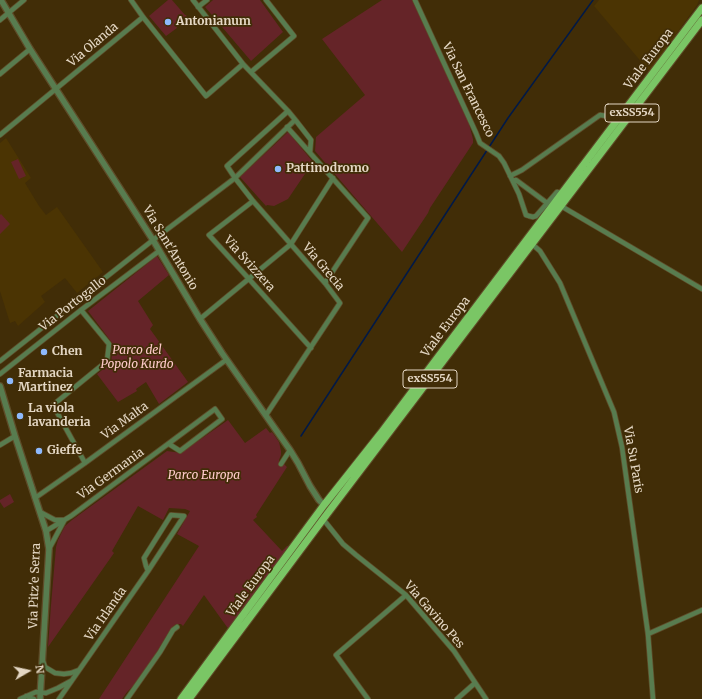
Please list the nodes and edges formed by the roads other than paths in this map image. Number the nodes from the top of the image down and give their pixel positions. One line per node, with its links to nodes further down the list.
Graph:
1 (1, 0): 10 (street, Via Sant'Antonio)
2 (24, 0): 10 (street)
3 (131, 0): 11 (street)
4 (193, 0): 8 (street)
5 (208, 0): 8 (street)
6 (266, 0): 16 (street)
7 (415, 0): 25 (street, Via San Francesco)
8 (198, 7): 15 (street)
9 (702, 8): 20 (main road, Viale Europa / exSS554)
10 (9, 13): 12 (street); 14 (street, Via Sant'Antonio)
11 (143, 16): 15 (street); 18 (street, Via Olanda)
12 (0, 20)
13 (702, 20): 32 (main road, Viale Europa / exSS554)
14 (30, 49): 17 (street); 18 (street, Via Sant'Antonio)
15 (243, 64): 16 (street)
16 (251, 72): 19 (street)
17 (0, 74)
18 (56, 88): 23 (street, Via Olanda); 33 (street, Via Sant'Antonio)
19 (288, 111): 21 (street); 26 (street)
20 (619, 118): 25 (street); 29 (main road, Viale Europa / exSS554)
21 (295, 120): 22 (street, Via Portogallo); 24 (street)
22 (287, 127): 24 (street); 26 (street, Via Portogallo)
23 (0, 135)
24 (310, 152): 27 (street)
25 (510, 176): 28 (street, Via San Francesco)
26 (235, 178): 30 (street, Via Grecia); 33 (street, Via Portogallo)
27 (333, 178): 34 (street); 38 (street)
28 (513, 181): 31 (street); 31 (street, Via San Francesco)
29 (562, 193): 31 (street, Via San Francesco); 55 (main road, Viale Europa / exSS554)
30 (253, 201): 34 (street, Via Grecia); 37 (street, Via Svizzera)
31 (547, 203)
32 (561, 206): 35 (main road, Viale Europa / exSS554); 39 (street)
33 (153, 240): 36 (street, Via Sant'Antonio); 44 (street, Via Portogallo)
34 (291, 244): 37 (street); 38 (street, Via Grecia)
35 (532, 244): 57 (main road, Viale Europa / exSS554); 65 (street, Via Su Paris)
36 (159, 251): 40 (street, Via Portogallo); 41 (street, Via Sant'Antonio)
37 (249, 278): 41 (street); 42 (street, Via Svizzera)
38 (325, 283): 42 (street, Via Grecia)
39 (702, 289)
40 (80, 310): 45 (street, Via Portogallo); 52 (street)
41 (200, 319): 43 (street, Via Sant'Antonio)
42 (311, 348): 47 (street, Via Grecia)
43 (226, 360): 47 (street, Via Sant'Antonio); 52 (street, Via Malta)
44 (0, 361)
45 (0, 374)
46 (0, 386): 48 (street, Via Pitz'e Serra)
47 (266, 415): 51 (street, Via Sant'Antonio)
48 (15, 436): 50 (street); 54 (street, Via Pitz'e Serra)
49 (169, 444): 49 (street, Via Germania); 58 (street, Via Germania)
50 (0, 445)
51 (290, 450): 53 (street); 55 (street, Via Sant'Antonio)
52 (85, 463): 54 (street, Via Malta)
53 (281, 464)
54 (35, 498): 56 (street, Via Pitz'e Serra)
55 (324, 505): 77 (main road, Viale Europa / exSS554)
56 (40, 512): 58 (street); 59 (street, Via Pitz'e Serra)
57 (323, 519): 62 (street, Via Gavino Pes); 78 (main road, Viale Europa / exSS554)
58 (65, 520): 59 (street, Via Germania); 60 (street, Via Germania)
59 (46, 531): 60 (street, Via Pitz'e Serra)
60 (49, 549): 66 (street, Via Pitz'e Serra)
61 (148, 571): 61 (street, Via Irlanda); 67 (street, Via Irlanda)
62 (406, 595): 69 (street, Via Gavino Pes); 79 (street)
63 (702, 610): 65 (street)
64 (177, 627): 76 (street)
65 (648, 634): 82 (street, Via Su Paris)
66 (43, 660): 67 (street); 70 (street, Via Pitz'e Serra)
67 (80, 669): 68 (street, Via Irlanda)
68 (73, 679): 70 (street, Via Irlanda); 75 (street, Via Irlanda)
69 (475, 683): 80 (street); 81 (street, Via Gavino Pes)
70 (40, 692): 71 (street, Via Irlanda); 74 (street, Via Pitz'e Serra)
71 (26, 696): 72 (street, Via Irlanda); 73 (street)
72 (20, 699)
73 (34, 699)
74 (40, 699)
75 (59, 699)
76 (127, 699)
77 (181, 699)
78 (189, 699)
79 (368, 699)
80 (456, 699)
81 (486, 699)
82 (653, 699)

